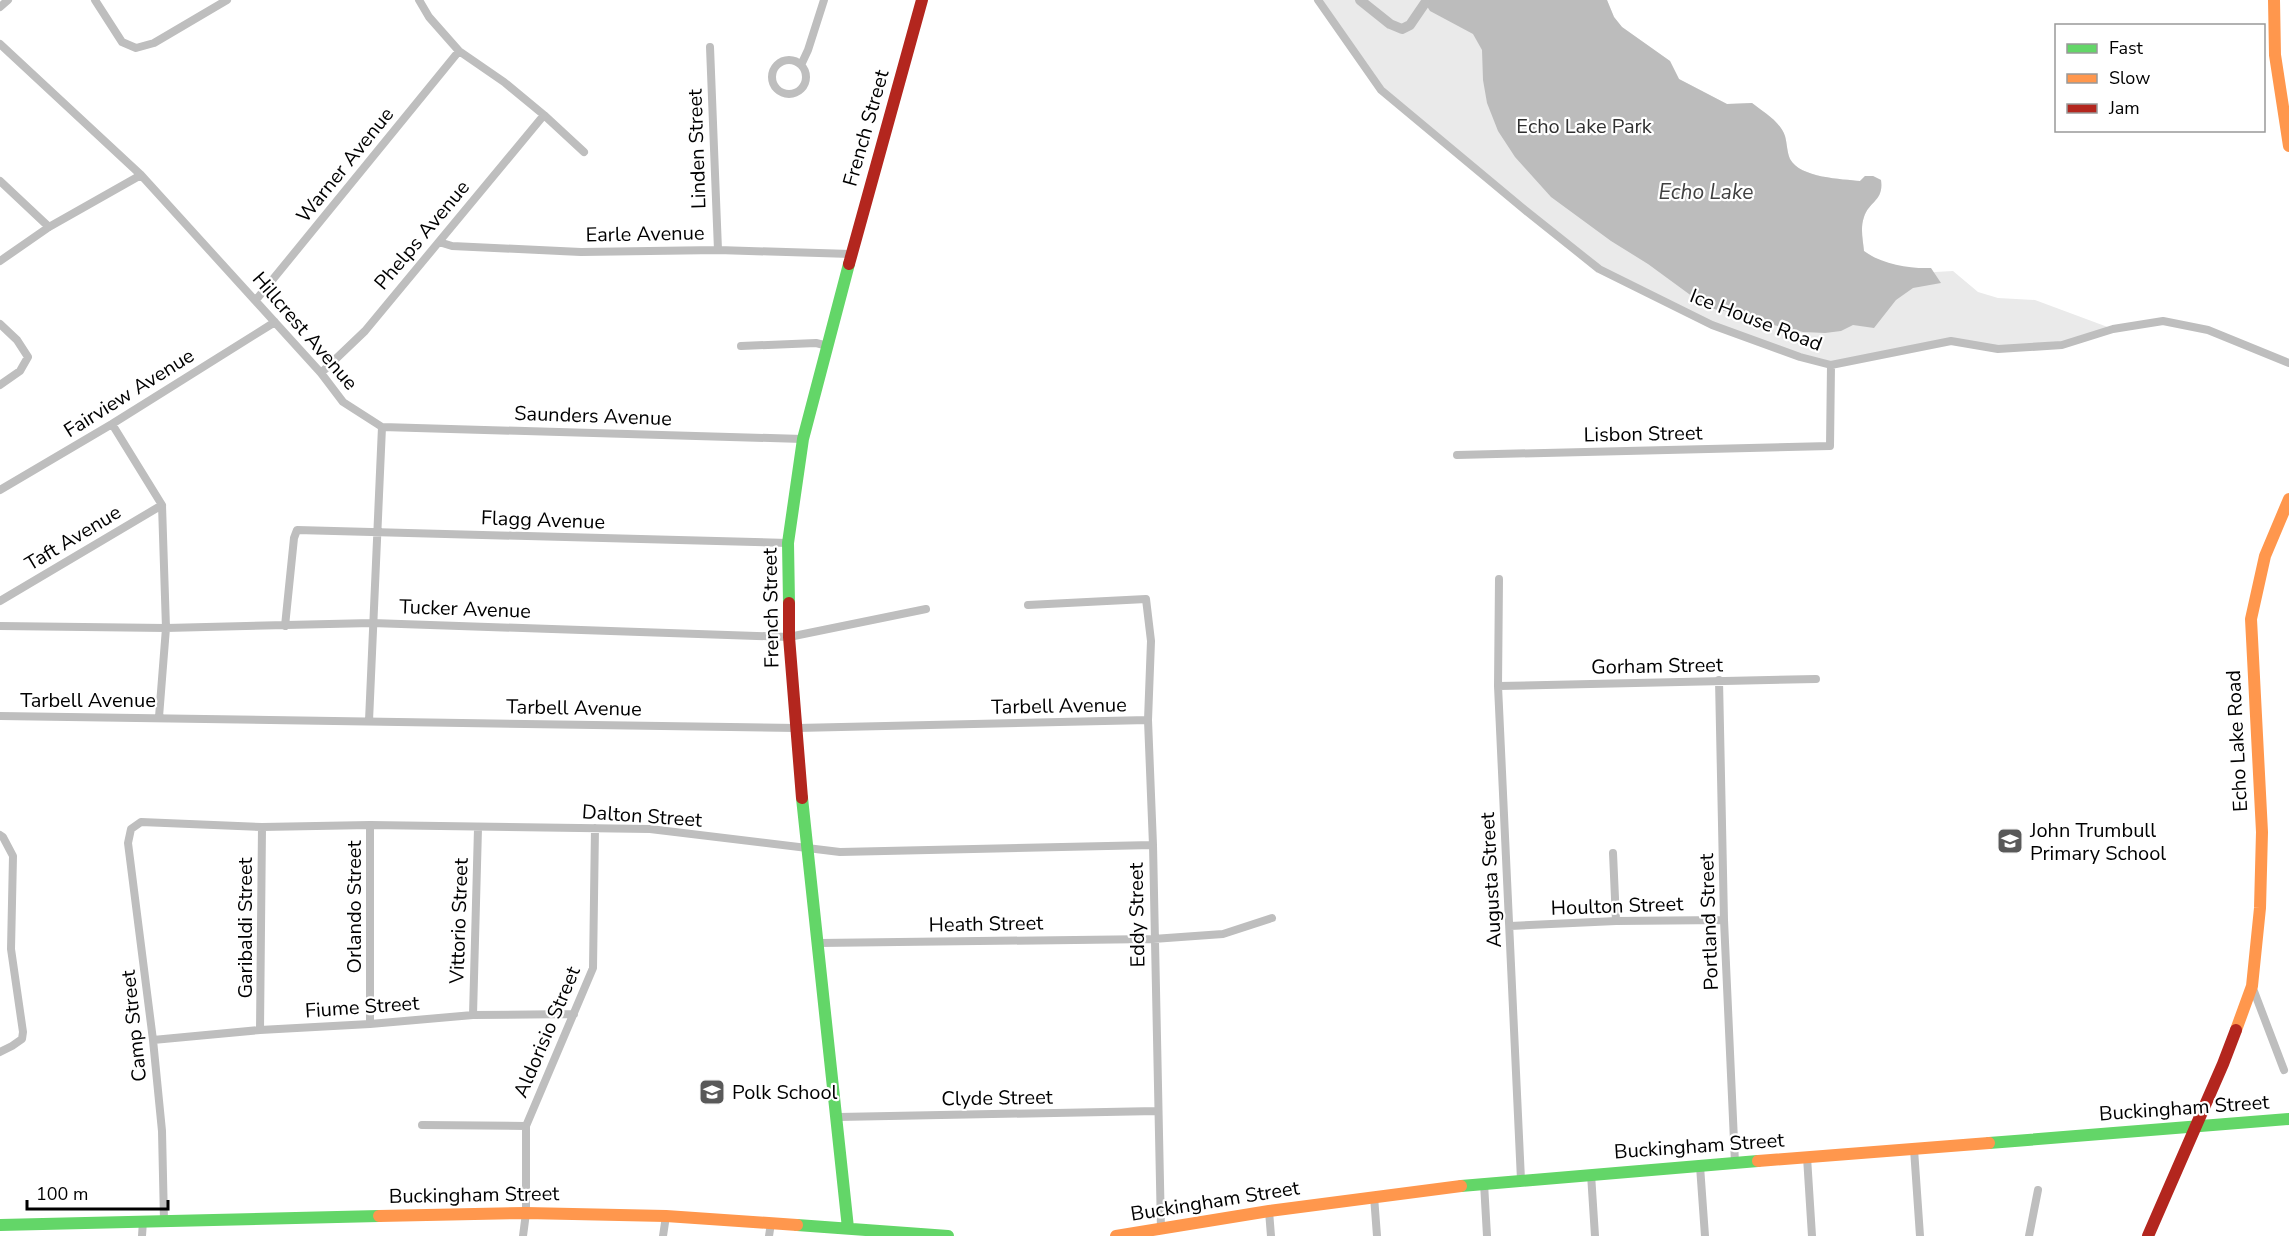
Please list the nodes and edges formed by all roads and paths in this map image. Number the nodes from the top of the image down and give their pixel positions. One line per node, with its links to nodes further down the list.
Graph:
1 (8, 0): 9 (street)
2 (95, 0): 3 (street)
3 (227, 0)
4 (419, 0): 12 (street)
5 (825, 0): 13 (street)
6 (922, 0): 22 (main road, French Street)
7 (1318, 0): 30 (street, Ice House Road)
8 (2274, 0): 15 (main road)
9 (0, 7)
10 (0, 45): 17 (street, Hillcrest Avenue)
11 (710, 47): 21 (street, Linden Street)
12 (459, 51): 14 (street); 24 (street, Warner Avenue)
13 (801, 65): 13 (street)
14 (544, 114): 16 (street); 20 (street, Phelps Avenue)
15 (2289, 146)
16 (584, 152)
17 (141, 174): 19 (street); 24 (street, Hillcrest Avenue)
18 (0, 181): 19 (street)
19 (49, 227): 23 (street)
20 (439, 242): 21 (street, Earle Avenue); 31 (street, Phelps Avenue)
21 (718, 250): 22 (street, Earle Avenue)
22 (851, 254): 28 (main road, French Street)
23 (0, 261)
24 (256, 300): 25 (street, Hillcrest Avenue)
25 (275, 322): 31 (street, Hillcrest Avenue); 33 (street, Fairview Avenue)
26 (0, 324): 32 (street)
27 (741, 346): 28 (street)
28 (828, 346): 35 (main road, French Street)
29 (2289, 363): 30 (street, Ice House Road)
30 (1831, 365): 36 (street, Lisbon Street)
31 (321, 373): 34 (street, Hillcrest Avenue)
32 (0, 385)
33 (112, 424): 37 (street, Fairview Avenue); 39 (street)
34 (382, 427): 35 (street, Saunders Avenue); 40 (street)
35 (803, 439): 41 (main road, French Street)
36 (1457, 455)
37 (0, 490)
38 (2289, 499): 74 (main road, Echo Lake Road)
39 (162, 505): 43 (street, Taft Avenue); 49 (street)
40 (379, 532): 41 (street, Flagg Avenue); 46 (street); 48 (street, Flagg Avenue)
41 (788, 543): 50 (main road, French Street)
42 (1499, 579): 53 (street, Augusta Street)
43 (0, 601)
44 (1028, 605): 56 (street, Eddy Street)
45 (926, 609): 50 (street, Tucker Avenue)
46 (372, 622): 48 (street, Tucker Avenue); 50 (street, Tucker Avenue); 57 (street)
47 (0, 626): 49 (street, Tucker Avenue)
48 (285, 627): 49 (street, Tucker Avenue)
49 (166, 628): 55 (street)
50 (789, 637): 58 (main road, French Street)
51 (1816, 678): 52 (street, Gorham Street)
52 (1719, 681): 53 (street, Gorham Street); 69 (street, Portland Street)
53 (1498, 686): 71 (street, Augusta Street)
54 (0, 716): 55 (street, Tarbell Avenue)
55 (159, 717): 57 (street, Tarbell Avenue)
56 (1148, 720): 58 (street, Tarbell Avenue); 65 (street, Eddy Street)
57 (369, 721): 58 (street, Tarbell Avenue)
58 (797, 728): 66 (main road, French Street)
59 (370, 825): 60 (street, Dalton Street); 61 (street, Dalton Street); 77 (street, Orlando Street)
60 (262, 827): 63 (street, Dalton Street); 78 (street, Garibaldi Street)
61 (478, 828): 62 (street, Dalton Street); 76 (street, Vittorio Street)
62 (595, 828): 66 (street, Dalton Street); 75 (street, Aldorisio Street)
63 (131, 829): 79 (street, Camp Street)
64 (0, 836): 80 (street)
65 (1153, 845): 66 (street, Dalton Street); 72 (street, Eddy Street)
66 (806, 849): 73 (main road, French Street)
67 (1613, 854): 70 (street)
68 (1272, 918): 72 (street, Heath Street)
69 (1724, 920): 70 (street, Houlton Street); 90 (street, Portland Street)
70 (1616, 921): 71 (street, Houlton Street)
71 (1510, 926): 93 (street, Augusta Street)
72 (1154, 939): 73 (street, Heath Street); 82 (street, Eddy Street)
73 (819, 943): 83 (main road, French Street)
74 (2252, 986): 81 (street, Echo Lake Road); 87 (main road, Echo Lake Road)
75 (574, 1014): 76 (street, Fiume Street); 86 (street, Aldorisio Street)
76 (473, 1015): 77 (street, Fiume Street)
77 (370, 1024): 78 (street, Fiume Street)
78 (260, 1029): 79 (street, Fiume Street)
79 (153, 1040): 101 (street, Camp Street)
80 (0, 1052)
81 (2284, 1070)
82 (1157, 1111): 83 (street, Clyde Street); 105 (street, Eddy Street)
83 (838, 1117): 104 (main road, French Street)
84 (2289, 1119): 87 (main road, Buckingham Street)
85 (422, 1125): 86 (street)
86 (526, 1126): 98 (street, Aldorisio Street)
87 (2196, 1126): 88 (main road, Buckingham Street); 121 (main road, Echo Lake Road)
88 (1914, 1149): 89 (main road, Buckingham Street); 119 (street)
89 (1807, 1157): 90 (main road, Buckingham Street); 118 (street)
90 (1735, 1163): 91 (main road, Buckingham Street)
91 (1701, 1166): 92 (main road, Buckingham Street); 117 (street)
92 (1591, 1174): 93 (main road, Buckingham Street); 116 (street)
93 (1521, 1180): 94 (main road, Buckingham Street)
94 (1484, 1183): 96 (main road, Buckingham Street); 115 (street)
95 (2038, 1190): 120 (street)
96 (1374, 1196): 97 (main road, Buckingham Street); 114 (street)
97 (1269, 1211): 105 (main road, Buckingham Street); 113 (street)
98 (526, 1213): 99 (main road, Buckingham Street); 101 (main road, Buckingham Street); 107 (street, Aldorisio Street)
99 (666, 1216): 102 (main road, Buckingham Street); 108 (street)
100 (143, 1221): 101 (main road, Buckingham Street); 103 (main road, Buckingham Street); 106 (street)
101 (164, 1221)
102 (771, 1223): 104 (main road, Buckingham Street); 109 (street)
103 (0, 1225)
104 (848, 1228): 110 (main road, Buckingham Street)
105 (1161, 1230): 112 (main road, Buckingham Street)
106 (142, 1236)
107 (523, 1236)
108 (663, 1236)
109 (769, 1236)
110 (932, 1236): 111 (main road, Buckingham Street)
111 (948, 1236)
112 (1116, 1236)
113 (1271, 1236)
114 (1377, 1236)
115 (1487, 1236)
116 (1595, 1236)
117 (1705, 1236)
118 (1812, 1236)
119 (1920, 1236)
120 (2029, 1236)
121 (2148, 1236)

